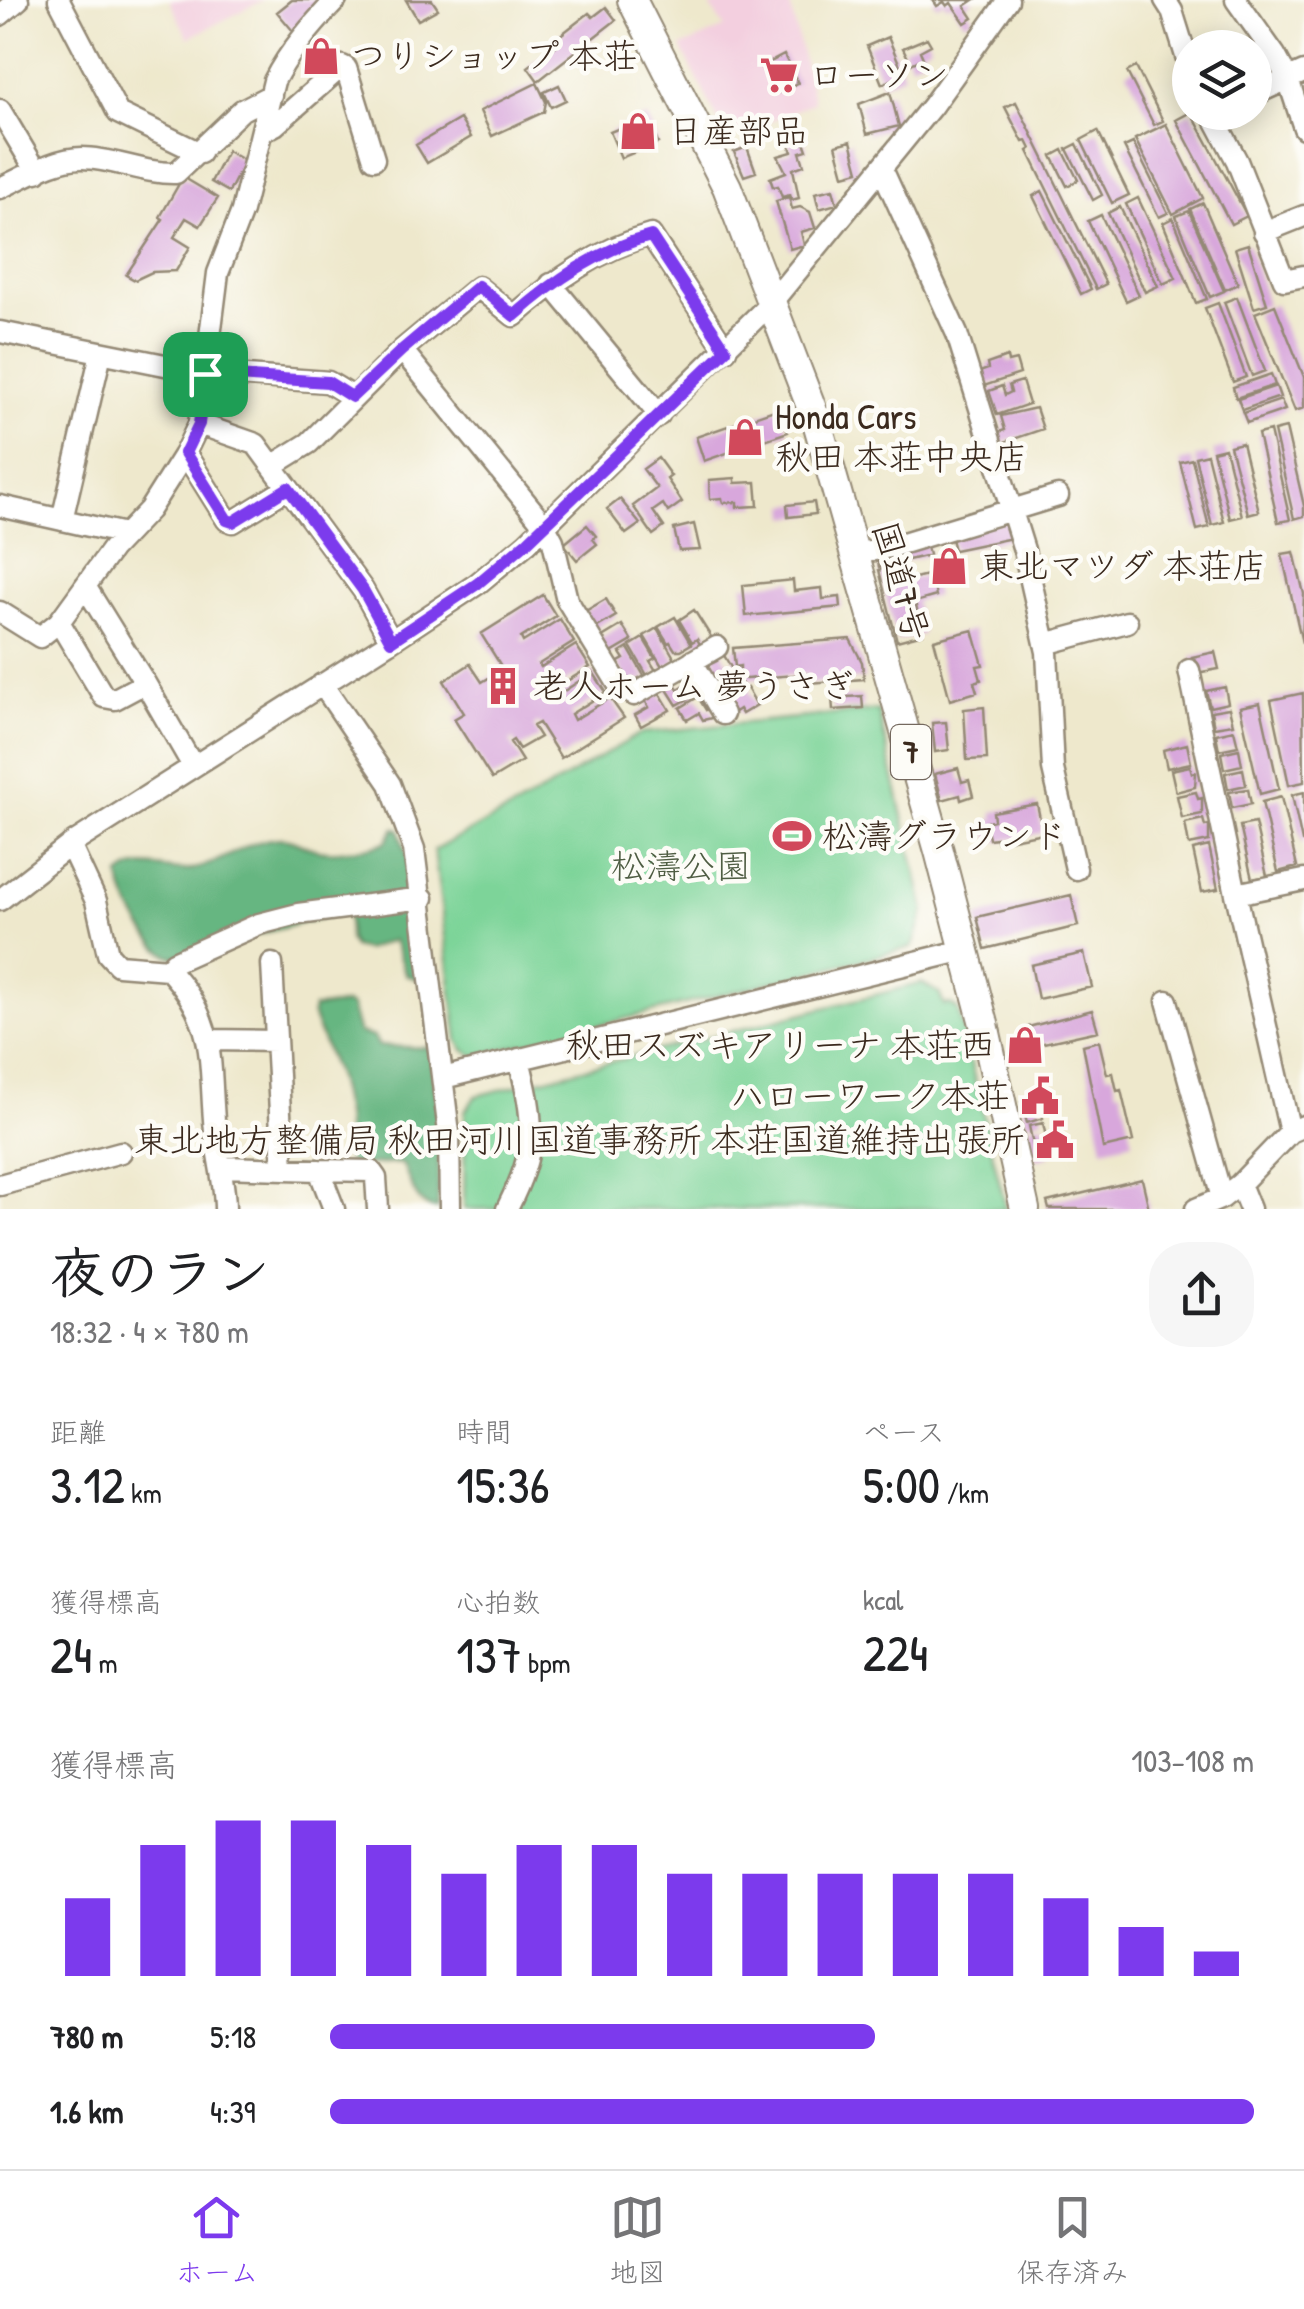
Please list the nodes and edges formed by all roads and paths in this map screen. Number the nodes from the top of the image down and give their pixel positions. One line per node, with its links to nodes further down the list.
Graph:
1 (18, 0): 8 (street)
2 (59, 0): 17 (street)
3 (336, 0): 12 (street)
4 (632, 0): 26 (highway, 国道7号 / 7)
5 (1164, 0): 9 (street)
6 (1236, 0): 10 (street)
7 (1002, 3): 19 (street)
8 (0, 14)
9 (1178, 30)
10 (1296, 76): 11 (street); 14 (street)
11 (1272, 87)
12 (271, 95): 16 (street); 17 (street)
13 (0, 110): 20 (street)
14 (1304, 128)
15 (1222, 130): 23 (street)
16 (262, 132): 18 (street); 31 (street)
17 (200, 153): 20 (street)
18 (374, 159)
19 (882, 169): 26 (street); 40 (street)
20 (36, 172): 21 (street)
21 (0, 188)
22 (1304, 216): 23 (street)
23 (1264, 232): 24 (street)
24 (1304, 276)
25 (551, 284): 28 (street); 29 (street); 33 (street)
26 (772, 302): 29 (street); 44 (highway, 国道7号 / 7)
27 (0, 332): 30 (street)
28 (402, 350): 32 (street); 42 (street)
29 (726, 350): 33 (street)
30 (101, 353): 31 (street); 41 (street)
31 (205, 374): 32 (street); 34 (street)
32 (352, 397): 36 (street)
33 (659, 415): 42 (street)
34 (199, 424): 35 (street); 36 (street)
35 (185, 453): 37 (street); 43 (street)
36 (272, 466): 37 (street)
37 (288, 488): 49 (street)
38 (1058, 496): 40 (street)
39 (0, 506): 41 (street)
40 (1012, 511): 44 (street); 50 (street)
41 (62, 520): 43 (street)
42 (545, 526): 49 (street); 52 (street)
43 (125, 534): 45 (street)
44 (854, 554): 64 (highway, 国道7号 / 7)
45 (85, 586): 47 (street); 54 (street)
46 (0, 612): 47 (street)
47 (58, 622): 54 (street)
48 (1128, 622): 50 (street)
49 (391, 641): 55 (street)
50 (1045, 644): 59 (street)
51 (717, 647): 52 (street)
52 (692, 662): 56 (street)
53 (1189, 670): 61 (street)
54 (145, 683): 57 (street)
55 (322, 684): 57 (street); 62 (street)
56 (723, 714)
57 (193, 766): 58 (street)
58 (70, 845): 63 (street); 66 (street)
59 (1076, 870)
60 (1304, 880): 61 (street)
61 (1236, 894): 72 (street)
62 (422, 898): 66 (street); 71 (street)
63 (0, 900)
64 (965, 950): 70 (street); 85 (highway, 国道7号 / 7)
65 (272, 964): 69 (street)
66 (168, 969): 68 (street)
67 (1167, 1001): 79 (street)
68 (208, 1040): 69 (street); 74 (street)
69 (276, 1041): 75 (street)
70 (519, 1059): 71 (street); 84 (street)
71 (443, 1078): 83 (street)
72 (1297, 1129): 77 (street)
73 (121, 1152): 78 (street)
74 (223, 1167): 75 (street); 80 (street)
75 (283, 1168): 76 (street)
76 (320, 1170): 81 (street); 82 (street)
77 (1240, 1184): 79 (street); 87 (street)
78 (0, 1185)
79 (1222, 1198): 86 (street)
80 (225, 1209)
81 (334, 1209)
82 (378, 1209)
83 (450, 1209)
84 (507, 1209)
85 (1025, 1209)
86 (1196, 1209)
87 (1250, 1209)

